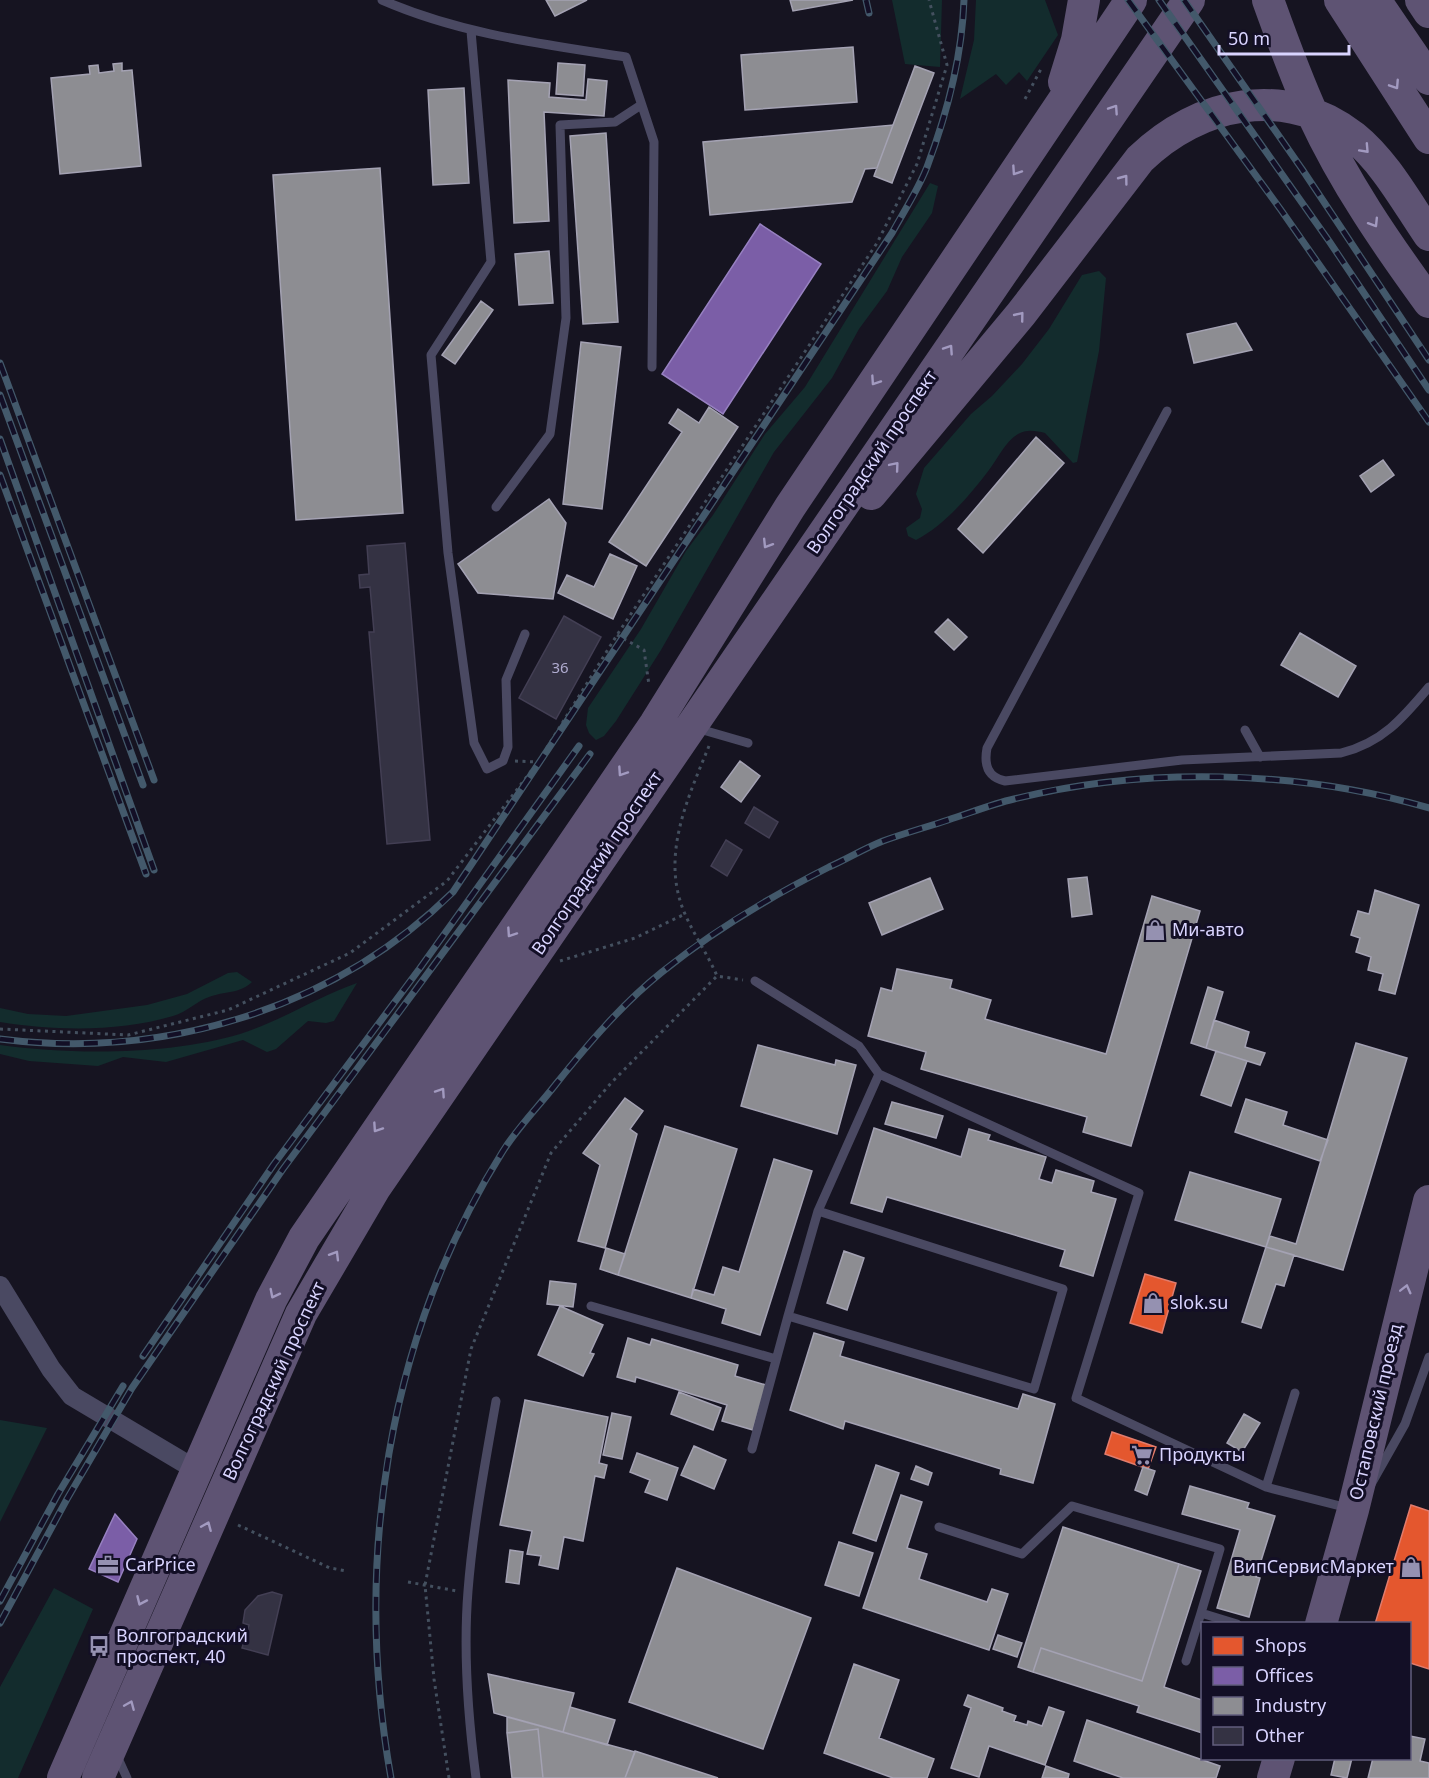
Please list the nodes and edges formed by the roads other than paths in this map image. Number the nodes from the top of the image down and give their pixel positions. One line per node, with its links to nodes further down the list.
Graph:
1 (382, 0): 11 (lane)
2 (1084, 0): 14 (main road)
3 (1131, 0): 14 (main road, Волгоградский проспект)
4 (1189, 0): 22 (main road, Волгоградский проспект, one-way to 4)
5 (1266, 0): 17 (main road, one-way to 17)
6 (1341, 0): 15 (main road, one-way to 15)
7 (1375, 0): 12 (main road)
8 (1422, 0): 9 (main road); 10 (main road)
9 (1429, 6)
10 (1429, 12)
11 (471, 31): 13 (lane); 21 (lane)
12 (1429, 79)
13 (641, 105): 18 (lane); 20 (lane)
14 (1049, 123): 42 (main road, Волгоградский проспект, one-way to 42)
15 (1429, 138)
16 (1429, 235): 22 (main road, one-way to 16)
17 (1429, 302)
18 (652, 367)
19 (1167, 411): 27 (lane)
20 (496, 507)
21 (525, 634)
22 (750, 640): 24 (main road, Волгоградский проспект)
23 (1429, 687): 27 (lane)
24 (702, 730): 26 (lane); 50 (main road, Волгоградский проспект, one-way to 24)
25 (1245, 730): 27 (lane)
26 (748, 743)
27 (1260, 758)
28 (755, 981): 29 (lane)
29 (879, 1074): 31 (lane); 43 (lane)
30 (1429, 1201): 40 (main road, Остаповский проезд, one-way to 30)
31 (818, 1211): 34 (lane); 34 (lane)
32 (0, 1286): 42 (street)
33 (591, 1306): 36 (lane)
34 (788, 1316): 36 (lane)
35 (1429, 1357): 39 (lane)
36 (776, 1359): 41 (lane)
37 (1295, 1393): 43 (lane)
38 (496, 1401): 55 (lane)
39 (1405, 1424): 40 (lane); 44 (lane)
40 (1371, 1434): 44 (main road, Остаповский проезд)
41 (752, 1449)
42 (198, 1471): 52 (main road, Волгоградский проспект, one-way to 52)
43 (1266, 1486): 44 (lane)
44 (1353, 1510): 48 (main road, Остаповский проезд)
45 (939, 1527): 46 (lane)
46 (1201, 1613): 47 (lane); 49 (lane)
47 (1233, 1622)
48 (1321, 1622)
49 (1186, 1661)
50 (112, 1747): 53 (main road, Волгоградский проспект); 54 (lane)
51 (1278, 1760): 56 (main road)
52 (63, 1778)
53 (98, 1778)
54 (127, 1778)
55 (476, 1778)
56 (1273, 1778)

